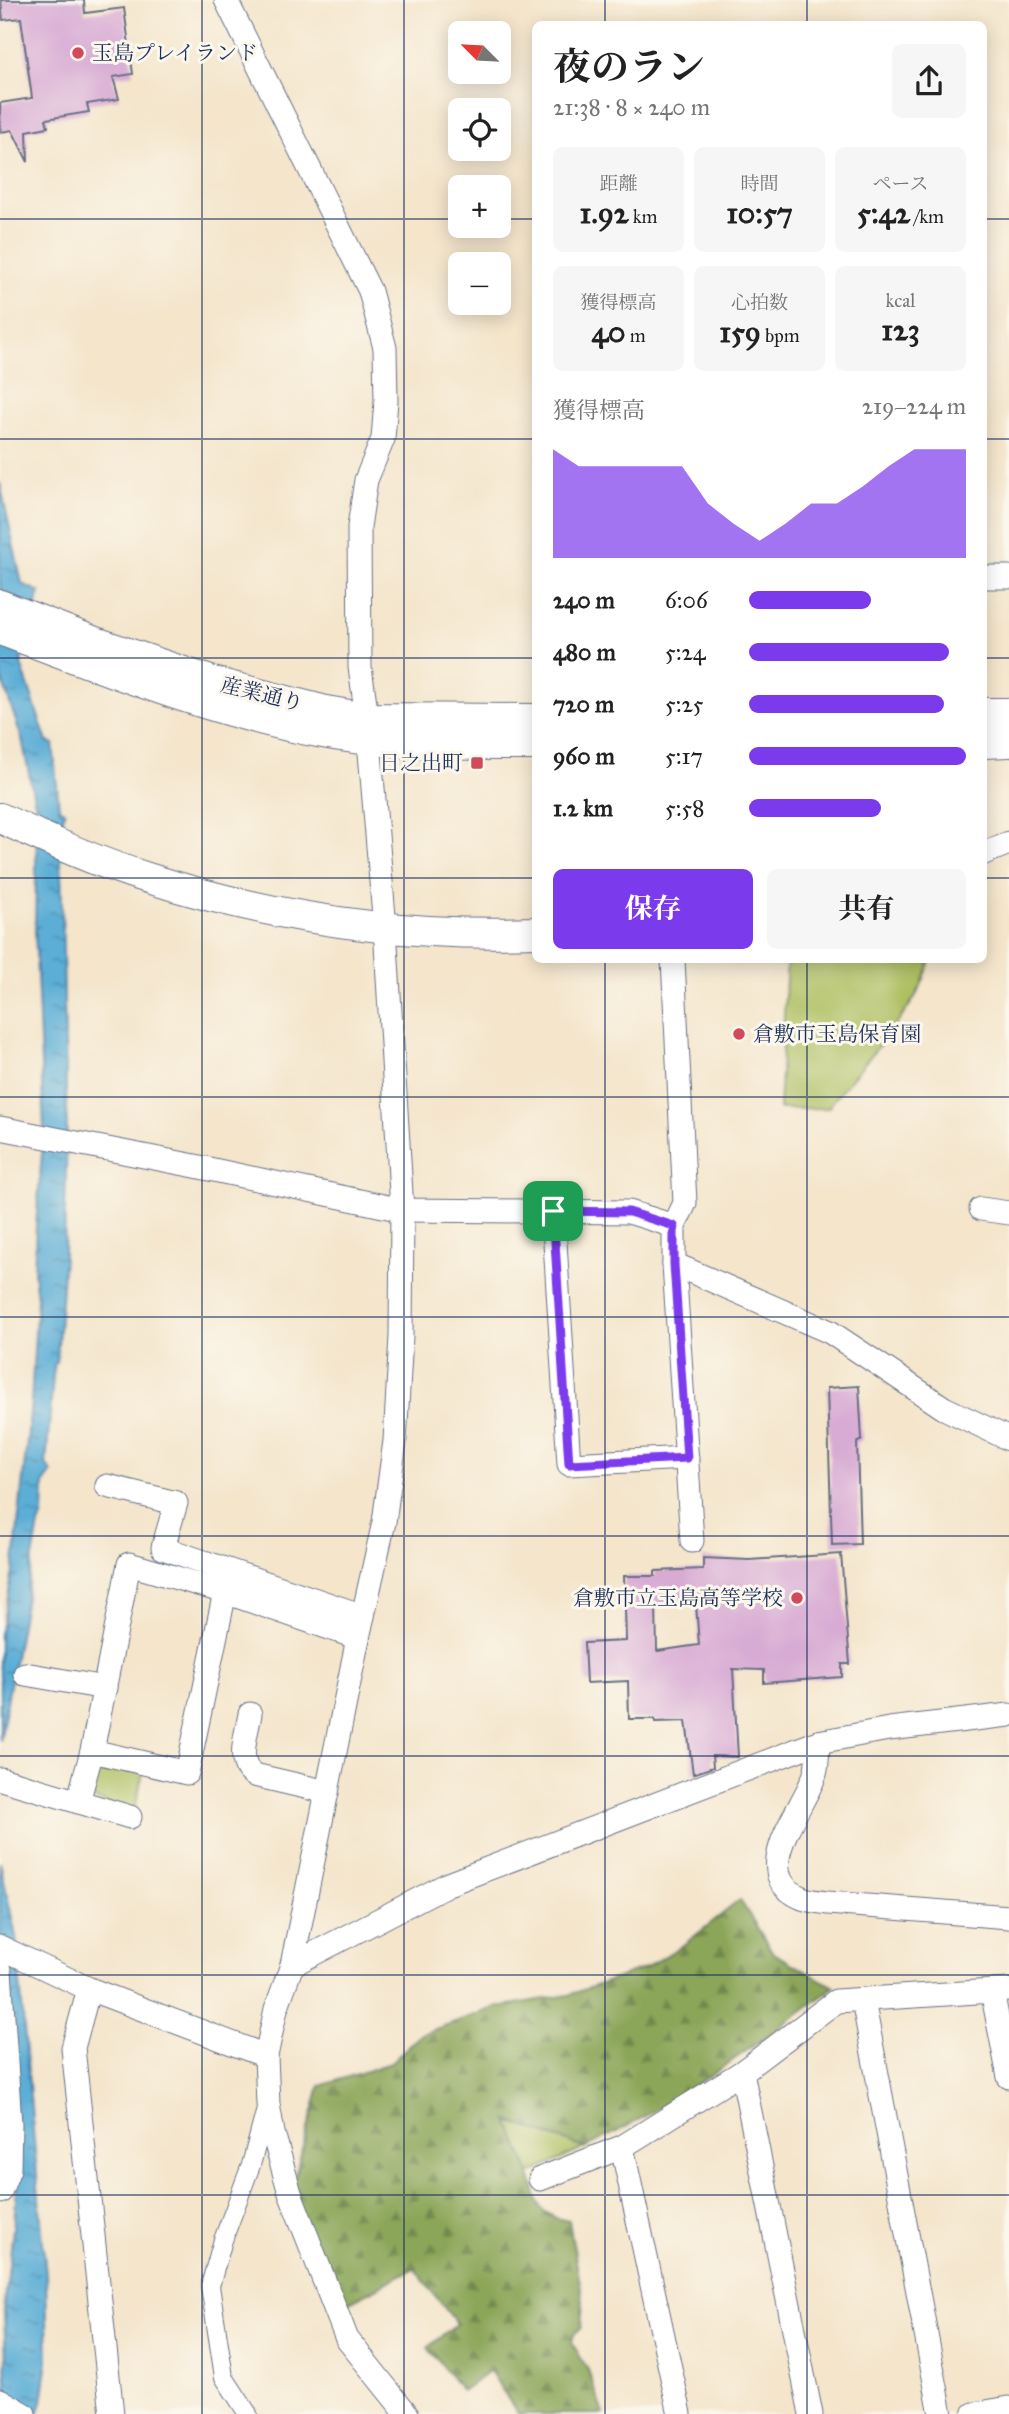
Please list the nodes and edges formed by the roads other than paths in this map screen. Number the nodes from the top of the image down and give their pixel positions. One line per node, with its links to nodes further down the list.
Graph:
1 (226, 0): 9 (street)
2 (987, 577): 3 (street)
3 (1009, 577)
4 (0, 605): 5 (street, 産業通り)
5 (18, 628): 9 (street, 産業通り)
6 (987, 713): 7 (street)
7 (1009, 713)
8 (532, 719): 9 (street, 産業通り)
9 (368, 729): 12 (street, 産業通り); 16 (street)
10 (987, 743): 11 (street)
11 (1009, 743)
12 (532, 745)
13 (0, 818): 16 (street)
14 (1009, 844): 15 (street)
15 (987, 852)
16 (385, 928): 17 (street); 21 (street)
17 (532, 932)
18 (673, 963): 24 (street)
19 (0, 1128): 21 (street)
20 (981, 1209): 23 (street)
21 (402, 1210): 22 (street); 33 (street)
22 (553, 1211): 24 (street); 27 (street)
23 (1009, 1213)
24 (674, 1226): 25 (street)
25 (674, 1264): 26 (street); 27 (street)
26 (1009, 1439)
27 (687, 1458): 29 (street)
28 (107, 1486): 30 (street)
29 (692, 1541)
30 (163, 1548): 31 (street); 33 (street)
31 (157, 1573): 32 (street); 35 (street)
32 (225, 1592): 33 (street); 39 (street)
33 (361, 1627): 41 (street)
34 (25, 1674): 35 (street)
35 (104, 1688): 39 (street)
36 (250, 1714): 41 (street)
37 (1009, 1715): 38 (street)
38 (818, 1742): 44 (street); 46 (street)
39 (92, 1751): 42 (street)
40 (1, 1779): 42 (street)
41 (327, 1792): 46 (street)
42 (78, 1802): 43 (street)
43 (130, 1816)
44 (1009, 1917)
45 (10, 1952): 48 (street)
46 (292, 1965): 51 (street)
47 (0, 1970): 57 (street)
48 (89, 1989): 51 (street); 61 (street)
49 (1000, 1991): 50 (street); 53 (street)
50 (863, 2000): 52 (street); 66 (street)
51 (266, 2056): 54 (street)
52 (742, 2072): 55 (street); 65 (street)
53 (1009, 2077)
54 (268, 2104): 62 (street); 63 (street)
55 (622, 2147): 56 (street); 64 (street)
56 (540, 2179)
57 (0, 2192)
58 (0, 2400): 60 (street)
59 (1009, 2408): 67 (street)
60 (24, 2414)
61 (112, 2414)
62 (248, 2414)
63 (407, 2414)
64 (680, 2414)
65 (811, 2414)
66 (941, 2414)
67 (974, 2414)

